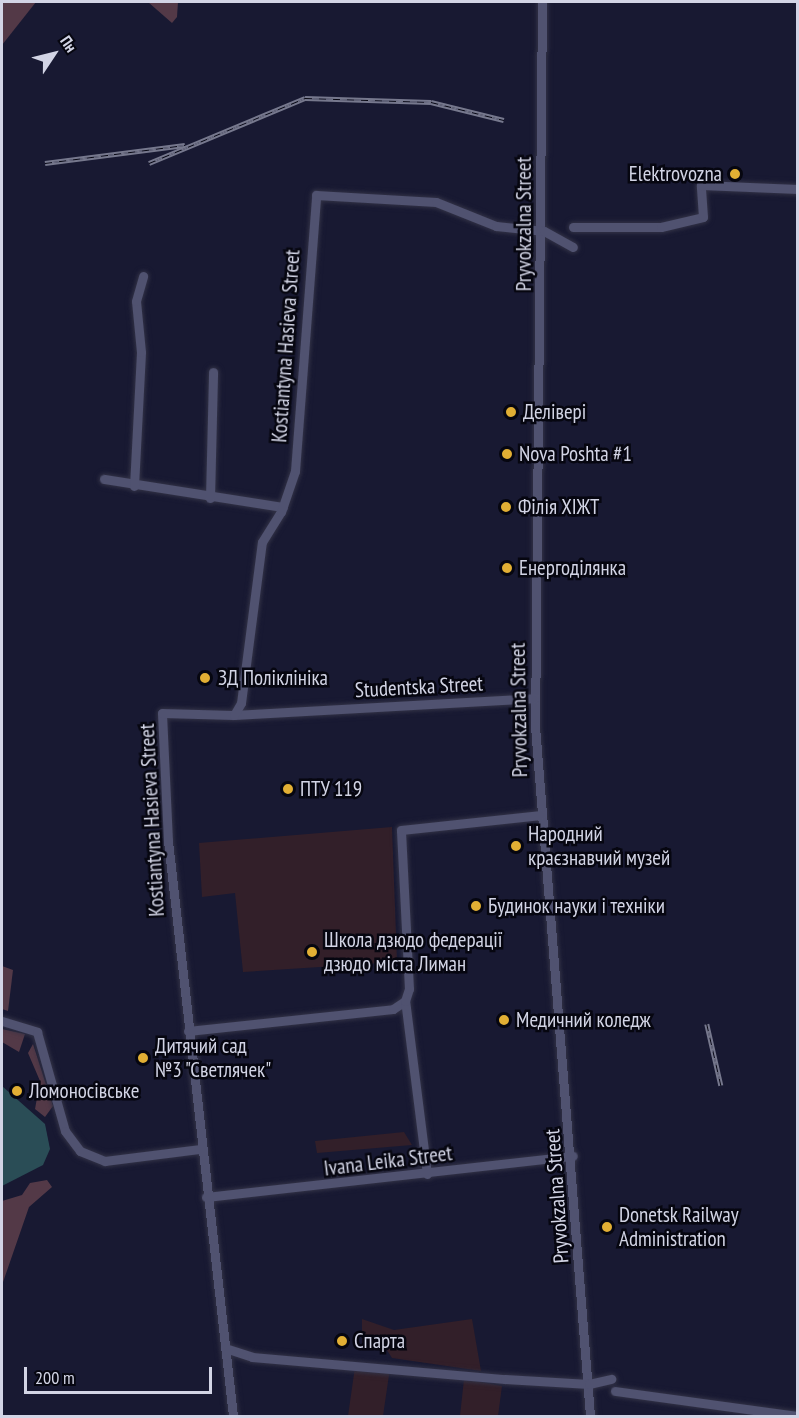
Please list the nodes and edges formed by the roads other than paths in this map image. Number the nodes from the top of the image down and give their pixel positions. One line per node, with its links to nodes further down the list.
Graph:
1 (542, 2): 4 (street, Pryvokzalna Street)
2 (798, 189): 3 (street)
3 (573, 227)
4 (544, 231): 5 (street); 11 (street, Kostiantyna Hasieva Street); 12 (street, Pryvokzalna Street)
5 (573, 247)
6 (143, 276): 9 (street)
7 (213, 372): 10 (street)
8 (104, 479): 9 (street)
9 (134, 486): 10 (street)
10 (210, 498): 11 (street)
11 (283, 507): 13 (street, Kostiantyna Hasieva Street)
12 (534, 698): 13 (street, Studentska Street); 14 (street, Pryvokzalna Street)
13 (234, 715): 17 (street, Kostiantyna Hasieva Street)
14 (541, 815): 15 (street); 19 (street, Pryvokzalna Street)
15 (405, 1001): 17 (street); 20 (street)
16 (2, 1021): 18 (street)
17 (188, 1031): 18 (street, Kostiantyna Hasieva Street)
18 (200, 1149): 21 (street, Kostiantyna Hasieva Street)
19 (573, 1156): 20 (street, Ivana Leika Street); 24 (street, Pryvokzalna Street)
20 (427, 1174): 21 (street, Ivana Leika Street)
21 (207, 1197): 22 (street, Kostiantyna Hasieva Street)
22 (225, 1348): 24 (street); 26 (street, Kostiantyna Hasieva Street)
23 (611, 1379): 24 (street)
24 (589, 1384): 27 (street, Pryvokzalna Street)
25 (615, 1391): 28 (street)
26 (233, 1416)
27 (590, 1416)
28 (798, 1416)

